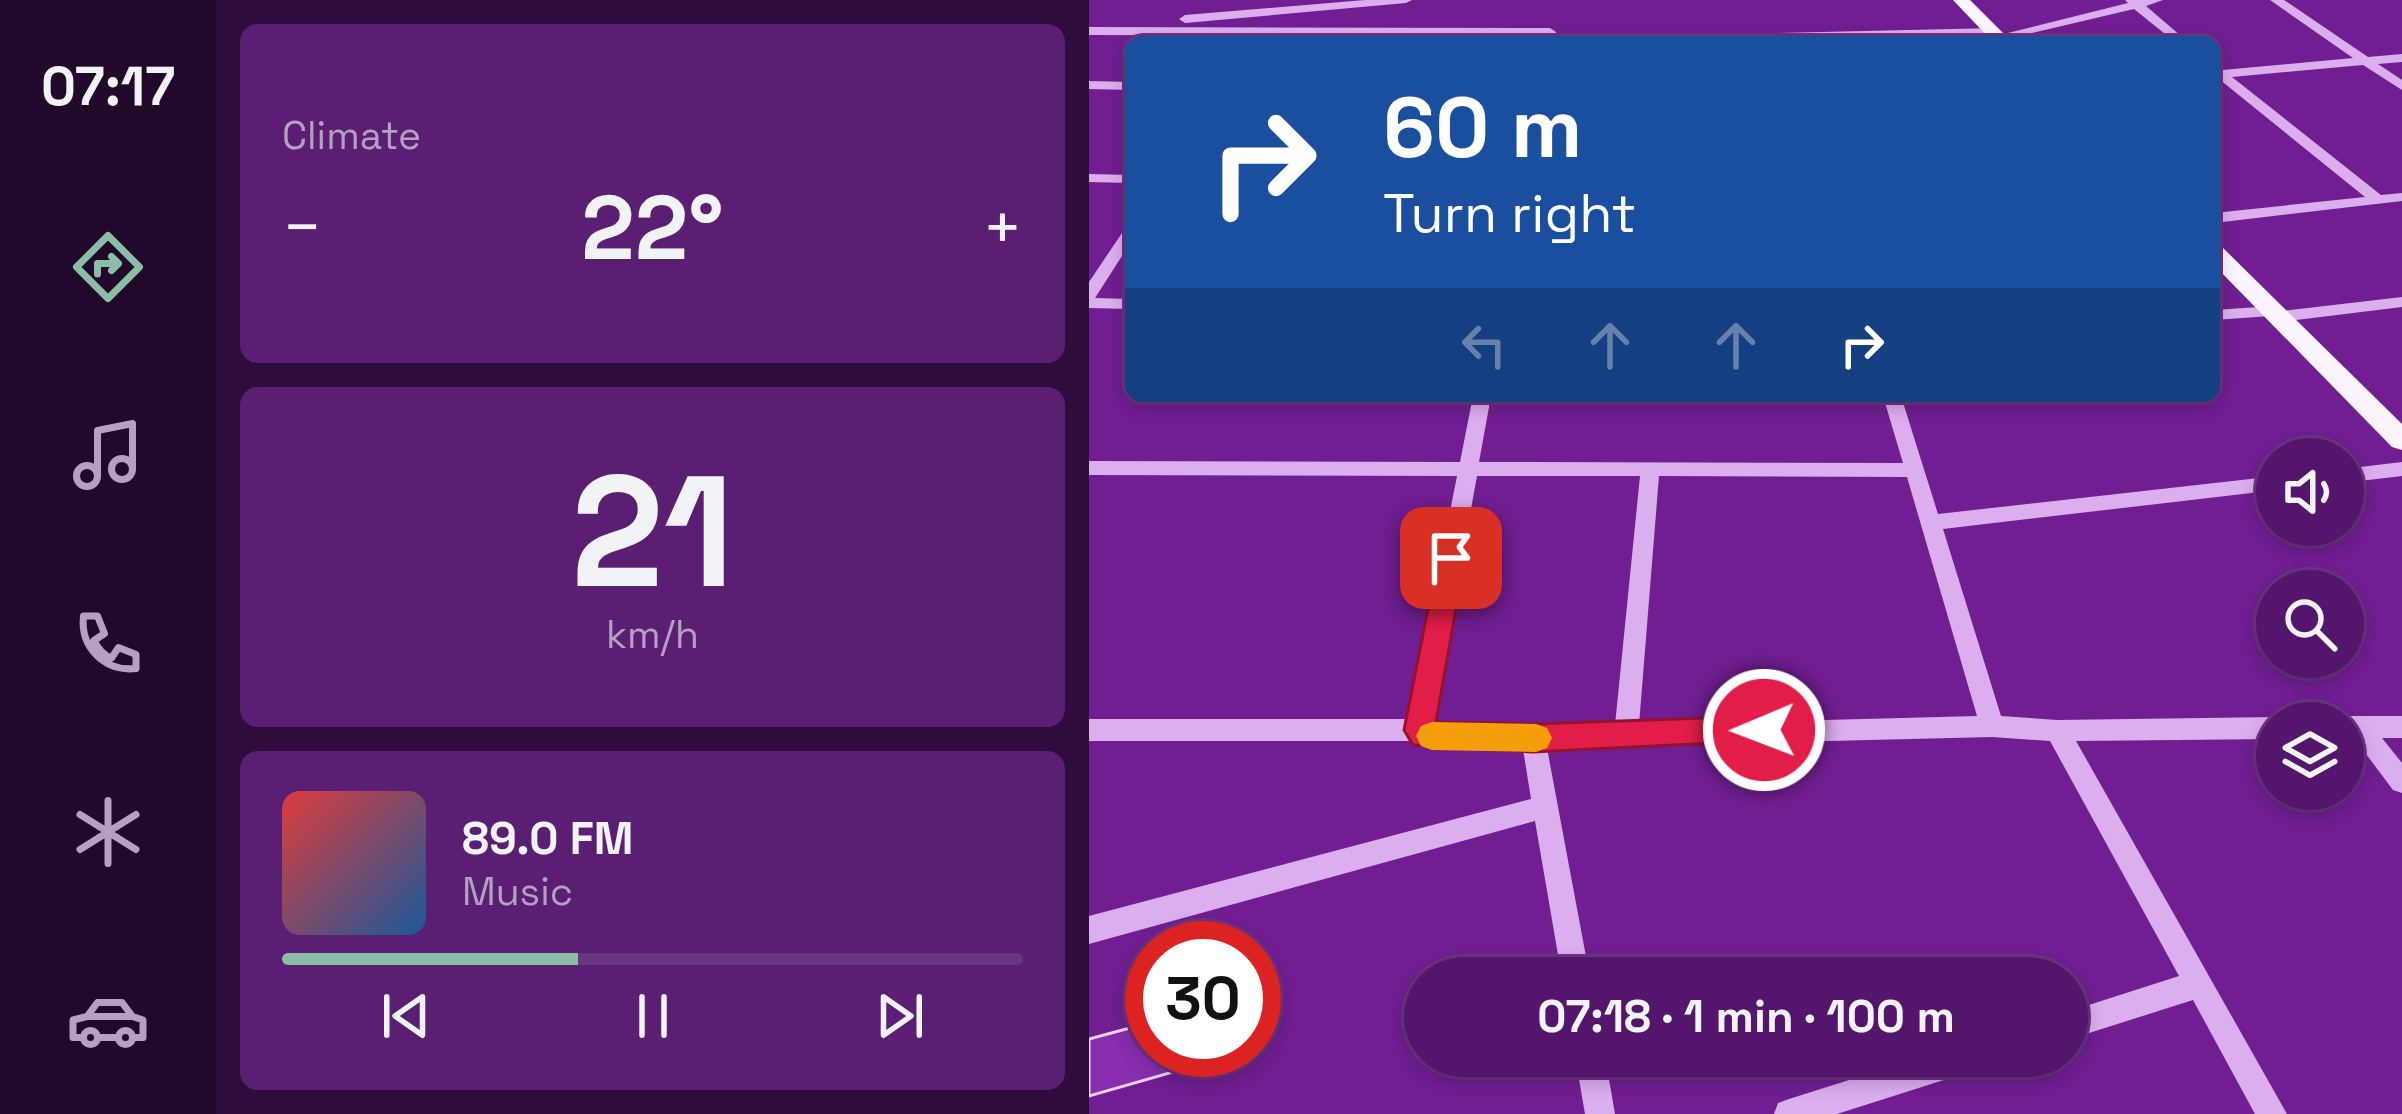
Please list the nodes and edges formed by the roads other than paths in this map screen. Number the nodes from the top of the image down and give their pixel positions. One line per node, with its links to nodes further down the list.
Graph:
1 (1406, 0): 6 (street)
2 (1961, 0): 10 (main road)
3 (2157, 0): 5 (street)
4 (2276, 0): 14 (street)
5 (2134, 2): 11 (street); 12 (street)
6 (1089, 29): 7 (street)
7 (1236, 36)
8 (1316, 36): 9 (street)
9 (1549, 36)
10 (1997, 36)
11 (2002, 36)
12 (2175, 36)
13 (2402, 58): 14 (street)
14 (2367, 61): 15 (street); 19 (street)
15 (2220, 71)
16 (2220, 73): 23 (street)
17 (1089, 86): 18 (street)
18 (1125, 86)
19 (2402, 86)
20 (1089, 178): 21 (street)
21 (1125, 178)
22 (2402, 197): 23 (street)
23 (2378, 200): 24 (street)
24 (2220, 217)
25 (1125, 240): 27 (street)
26 (2220, 258): 30 (main road)
27 (1089, 299): 29 (street)
28 (2402, 302): 30 (street)
29 (1125, 303)
30 (2275, 314): 31 (street); 34 (main road)
31 (2220, 315)
32 (1481, 402): 39 (street)
33 (1893, 402): 37 (street)
34 (2402, 440)
35 (1089, 468): 39 (street)
36 (2402, 469): 40 (street)
37 (1915, 470): 38 (street); 42 (street)
38 (1650, 471): 39 (street); 50 (street)
39 (1467, 472): 48 (street)
40 (2364, 474)
41 (2256, 485): 42 (street)
42 (1931, 523): 43 (street)
43 (1992, 726): 49 (street); 50 (street)
44 (2364, 727): 45 (street)
45 (2402, 727)
46 (2256, 728): 49 (street)
47 (1089, 730): 48 (street)
48 (1419, 730): 51 (street)
49 (2057, 730): 57 (street)
50 (1626, 733): 51 (street)
51 (1533, 738): 54 (street)
52 (2364, 741): 53 (street)
53 (2402, 782)
54 (1545, 807): 55 (street); 56 (street)
55 (1089, 930)
56 (1572, 957)
57 (2199, 984): 58 (street); 63 (street)
58 (2088, 1019)
59 (1594, 1077): 61 (street)
60 (1906, 1077): 62 (street)
61 (1600, 1114)
62 (1789, 1114)
63 (2272, 1114)

